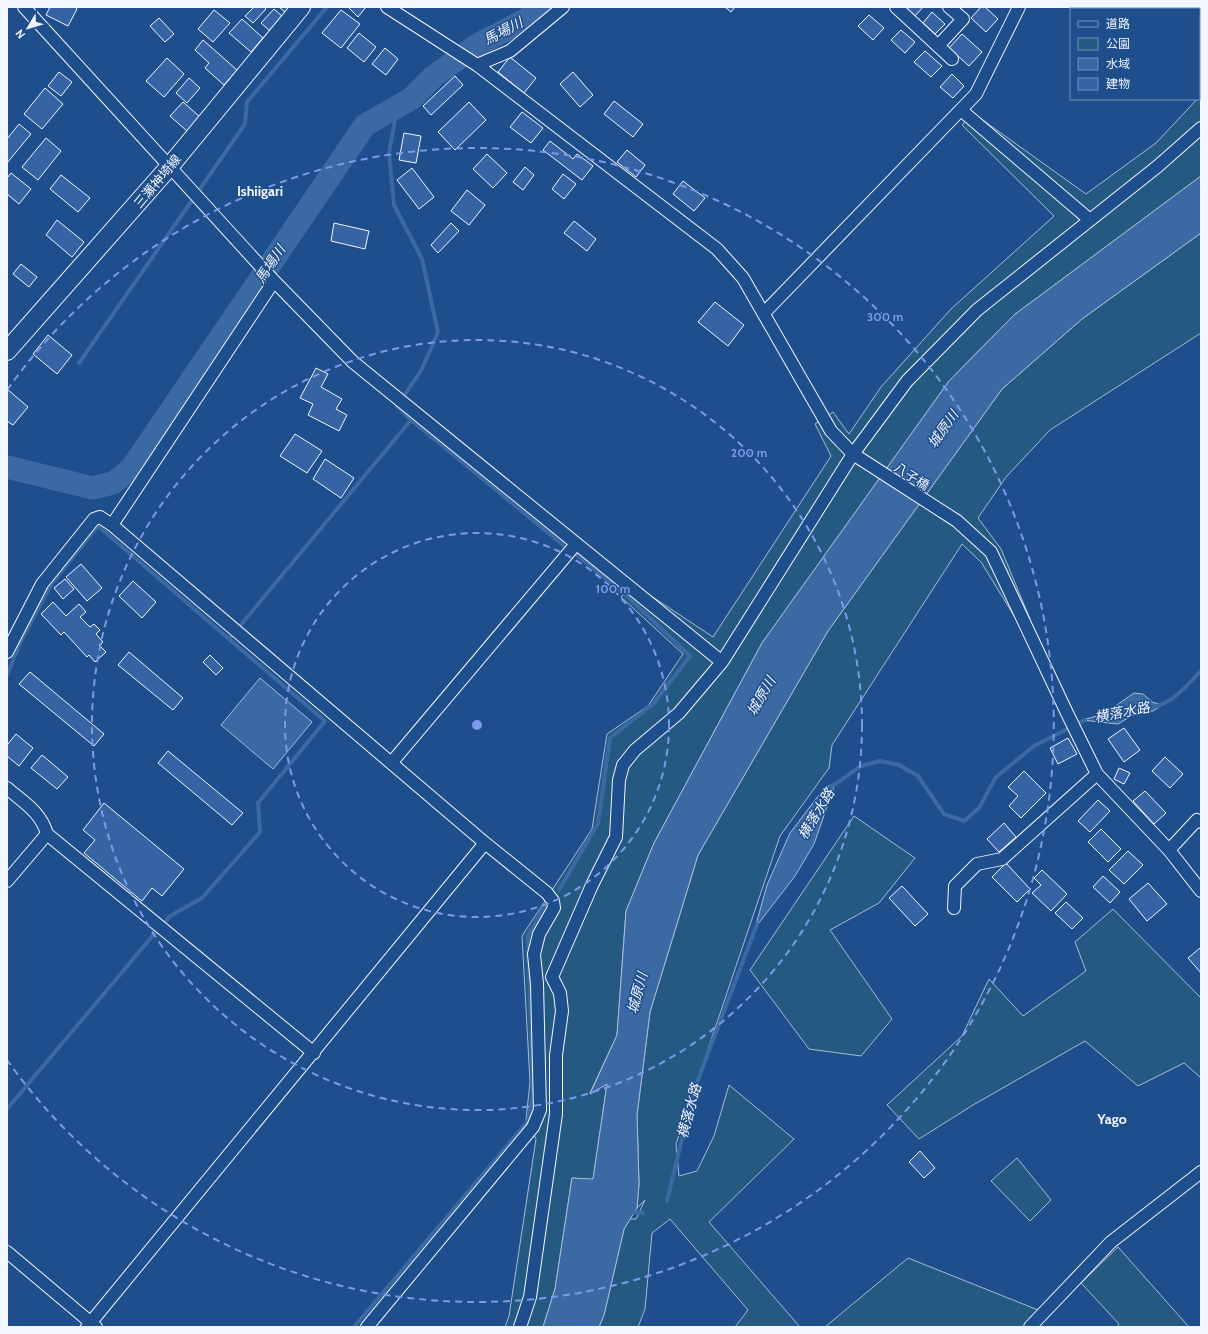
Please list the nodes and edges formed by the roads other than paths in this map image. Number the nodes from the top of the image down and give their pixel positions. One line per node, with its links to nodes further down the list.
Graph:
1 (24, 7): 13 (street)
2 (301, 7): 13 (main road, 三瀬神埼線)
3 (387, 7): 10 (street, 八子橋)
4 (563, 7): 10 (street)
5 (896, 7): 8 (street)
6 (949, 7): 8 (street)
7 (1019, 7): 11 (street)
8 (938, 46): 9 (street)
9 (952, 59)
10 (477, 65): 16 (street, 八子橋)
11 (961, 110): 14 (street); 16 (street)
12 (1201, 128): 14 (street)
13 (170, 166): 15 (street); 17 (main road, 三瀬神埼線)
14 (1090, 220): 18 (street)
15 (274, 281): 19 (street); 20 (street)
16 (764, 313): 18 (street, 八子橋)
17 (7, 351)
18 (853, 454): 22 (street); 24 (street, 八子橋)
19 (112, 525): 21 (street); 23 (street)
20 (576, 544): 22 (street); 23 (street)
21 (7, 652)
22 (722, 662): 33 (street)
23 (392, 762): 28 (street)
24 (1097, 774): 29 (street, 八子橋); 32 (street)
25 (7, 788): 27 (street)
26 (1201, 822): 29 (street)
27 (47, 834): 30 (street); 35 (street)
28 (485, 843): 34 (street); 35 (street)
29 (1169, 850): 31 (street, 八子橋)
30 (7, 881)
31 (1201, 891)
32 (954, 908)
33 (552, 976): 34 (street); 40 (street)
34 (537, 984): 39 (street)
35 (314, 1053): 38 (street)
36 (1201, 1172): 41 (street)
37 (7, 1252): 38 (street)
38 (91, 1325)
39 (367, 1327)
40 (520, 1327)
41 (1030, 1327)

